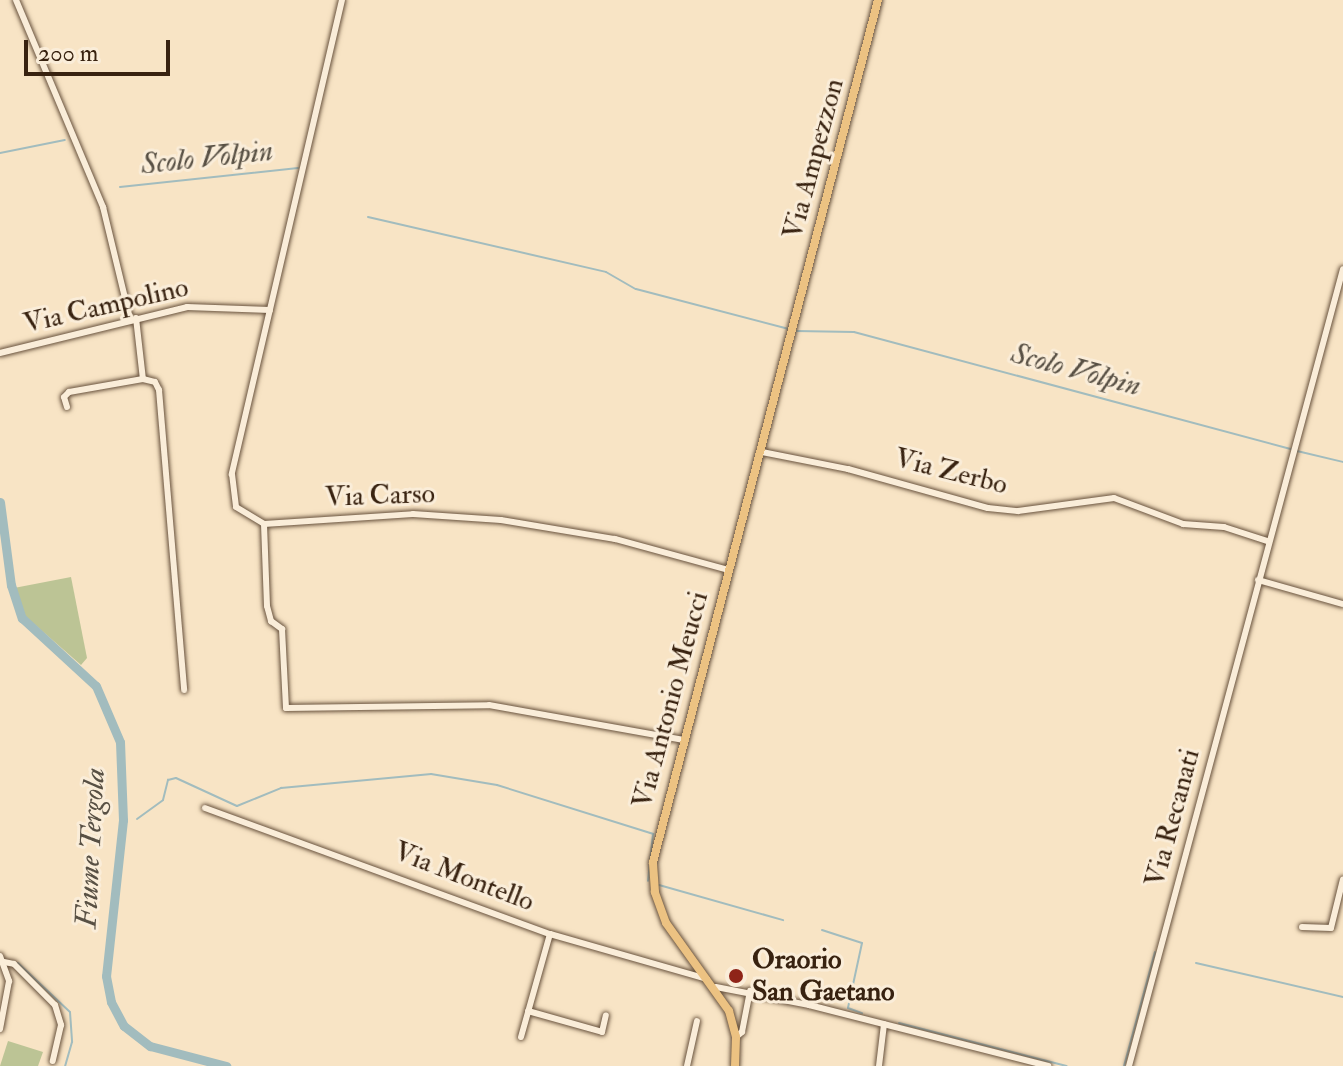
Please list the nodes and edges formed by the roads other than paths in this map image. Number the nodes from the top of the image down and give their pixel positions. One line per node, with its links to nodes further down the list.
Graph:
1 (16, 0): 6 (street)
2 (342, 0): 5 (street)
3 (878, 0): 7 (main road, Via Ampezzon)
4 (1343, 269): 13 (street, Via Recanati)
5 (270, 310): 6 (street, Via Campolino); 12 (street)
6 (133, 319): 8 (street, Via Campolino); 9 (street)
7 (792, 330): 11 (main road, Via Antonio Meucci)
8 (0, 353)
9 (143, 379): 10 (street); 17 (street)
10 (67, 407)
11 (762, 452): 13 (street, Via Zerbo); 14 (main road, Via Antonio Meucci)
12 (264, 524): 14 (street, Via Carso); 18 (street)
13 (1267, 541): 15 (street, Via Recanati)
14 (728, 570): 18 (main road, Via Antonio Meucci)
15 (1258, 580): 16 (street); 41 (street, Via Recanati)
16 (1343, 604)
17 (184, 690)
18 (684, 740): 24 (main road, Via Antonio Meucci)
19 (205, 808): 22 (street, Via Montello)
20 (1343, 879): 21 (street)
21 (1302, 927)
22 (550, 934): 24 (street, Via Montello); 29 (street)
23 (2, 959): 25 (street); 26 (street)
24 (709, 978): 27 (main road, Via Antonio Meucci)
25 (33, 980): 26 (street); 36 (street)
26 (9, 981): 33 (street)
27 (716, 987): 28 (street); 35 (main road, Via Antonio Meucci)
28 (750, 991): 32 (street); 35 (street)
29 (528, 1011): 30 (street); 34 (street)
30 (606, 1015)
31 (697, 1021): 37 (street)
32 (884, 1024): 39 (street); 40 (street)
33 (0, 1029)
34 (521, 1037)
35 (736, 1037): 38 (main road, Via Antonio Meucci)
36 (53, 1061)
37 (687, 1066)
38 (735, 1066)
39 (879, 1066)
40 (1048, 1066)
41 (1129, 1066)

